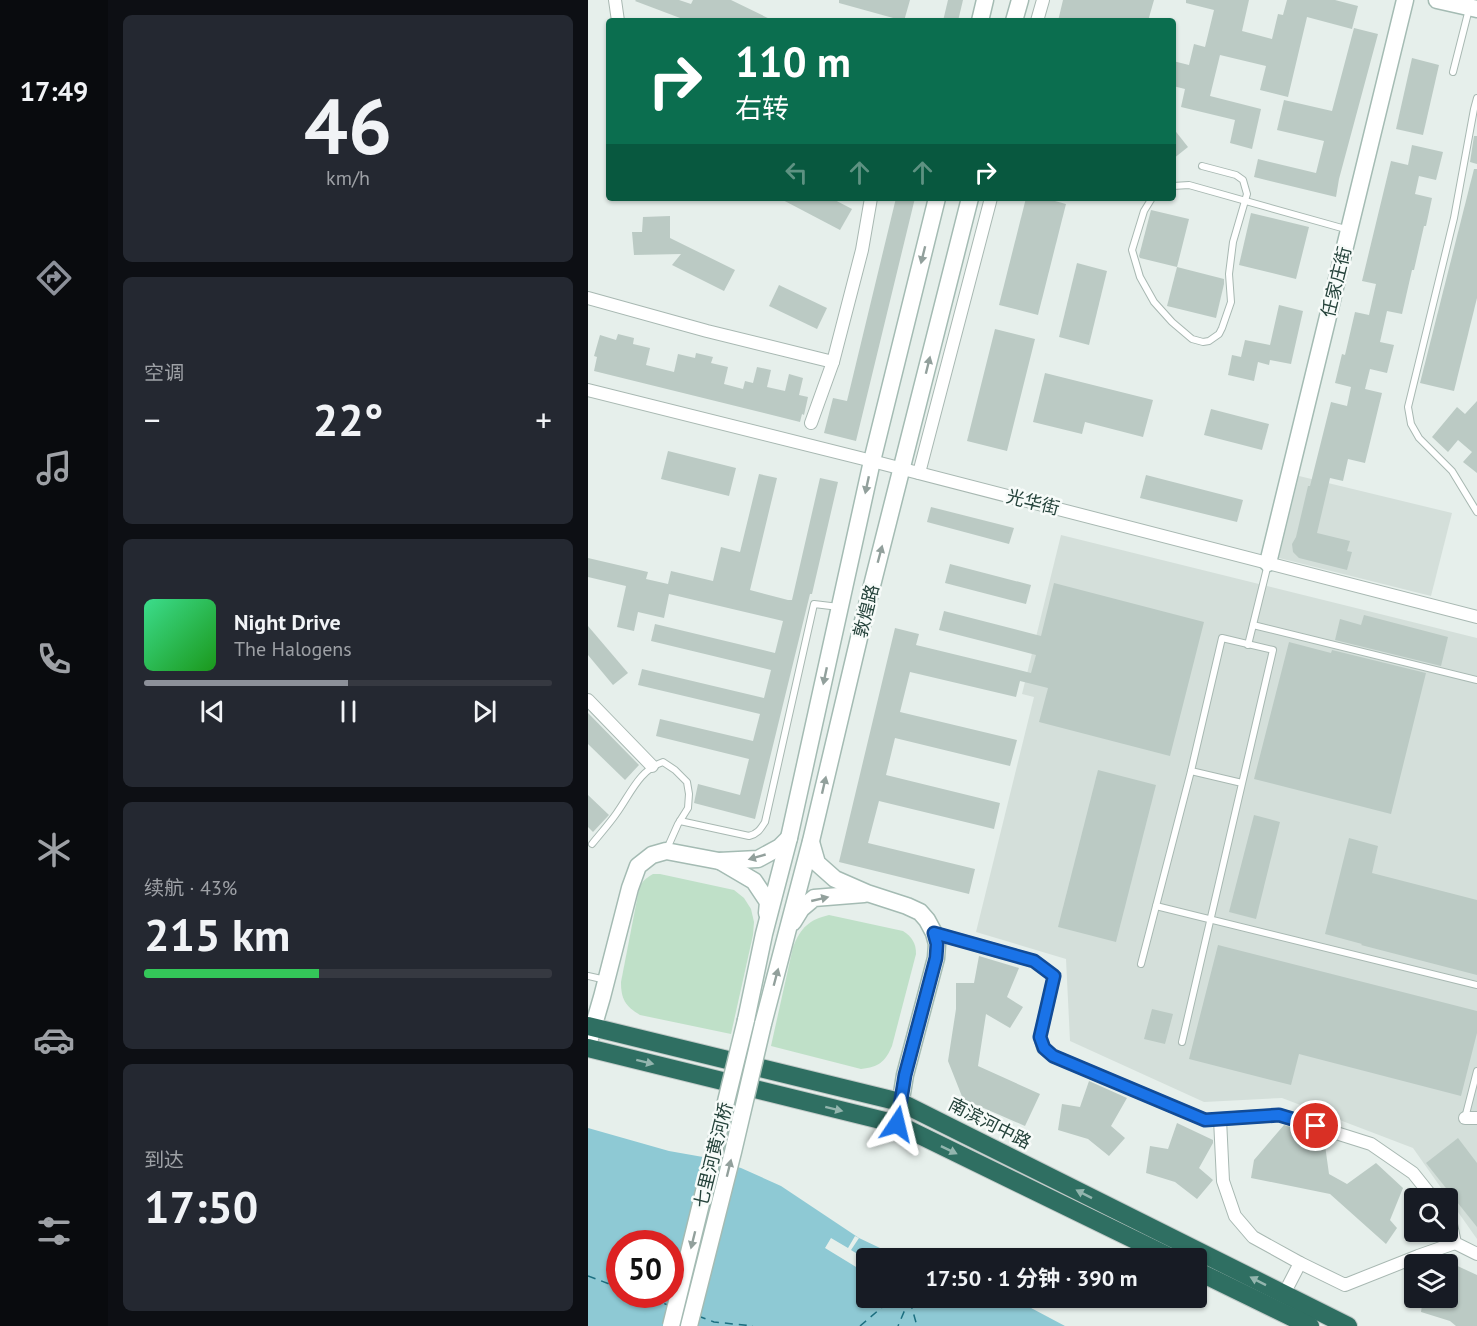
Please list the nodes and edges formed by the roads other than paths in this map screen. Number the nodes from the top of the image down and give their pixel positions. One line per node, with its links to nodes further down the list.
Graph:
1 (615, 0): 8 (street)
2 (985, 0): 9 (main road)
3 (1020, 0): 10 (main road)
4 (1043, 0): 11 (street)
5 (1405, 0): 22 (main road, 任家庄街)
6 (1437, 0): 7 (main road)
7 (1473, 5): 12 (lane)
8 (621, 18)
9 (981, 18)
10 (1015, 18)
11 (1038, 18)
12 (1453, 72)
13 (1477, 98): 30 (lane)
14 (1203, 166): 21 (lane)
15 (1176, 186): 21 (lane)
16 (870, 201): 24 (street)
17 (936, 201): 27 (main road, 敦煌路, one-way to 27)
18 (969, 201): 28 (main road, 敦煌路, one-way to 18)
19 (990, 201): 29 (street)
20 (1150, 201): 21 (lane)
21 (1245, 201): 22 (lane)
22 (1349, 230): 31 (main road, 任家庄街)
23 (588, 298): 24 (street)
24 (833, 362): 26 (street)
25 (588, 390): 27 (street, 光华街)
26 (811, 423)
27 (872, 460): 28 (street, 光华街); 32 (main road, 敦煌路, one-way to 32)
28 (902, 469): 29 (street, 光华街); 43 (main road, 敦煌路, one-way to 28)
29 (919, 473): 31 (street, 光华街)
30 (1477, 512)
31 (1268, 563): 33 (street, 光华街); 34 (lane)
32 (840, 608): 41 (lane); 42 (main road, 敦煌路, one-way to 42)
33 (1477, 617)
34 (1252, 625): 35 (lane); 36 (lane)
35 (1248, 645): 39 (lane); 40 (lane)
36 (1477, 680)
37 (588, 700): 38 (street)
38 (652, 766): 41 (lane); 44 (lane)
39 (1191, 771): 40 (lane); 48 (lane)
40 (1242, 783): 49 (lane)
41 (680, 821): 45 (lane)
42 (789, 838): 46 (main road, one-way to 46); 52 (main road, 敦煌路)
43 (811, 842): 47 (main road); 50 (main road, 敦煌路)
44 (592, 844)
45 (666, 851): 46 (main road); 55 (main road)
46 (719, 861): 52 (main road)
47 (867, 893): 50 (main road, one-way to 47); 51 (main road)
48 (1156, 906): 49 (lane); 53 (lane)
49 (1210, 919): 56 (lane); 60 (lane)
50 (788, 930): 58 (main road, 敦煌路, one-way to 50)
51 (934, 933): 62 (main road); 64 (street)
52 (765, 934): 57 (main road, 敦煌路)
53 (1141, 964)
54 (588, 976): 55 (lane)
55 (607, 980): 59 (main road)
56 (1477, 985)
57 (746, 1020): 73 (main road, 七里河黄河桥, one-way to 73, bridge)
58 (763, 1024): 74 (main road, 七里河黄河桥, one-way to 58, bridge)
59 (589, 1036): 62 (highway, 南滨河中路); 65 (highway, one-way to 65)
60 (1182, 1042)
61 (1477, 1071): 63 (lane)
62 (900, 1102): 65 (main road); 72 (highway, 南滨河中路, one-way to 62)
63 (1471, 1118)
64 (1220, 1119): 66 (street); 70 (street)
65 (897, 1124): 68 (highway, one-way to 68)
66 (1425, 1188)
67 (1455, 1243): 69 (street); 70 (street)
68 (1151, 1248)
69 (1477, 1254)
70 (1300, 1263): 72 (street)
71 (1207, 1276): 75 (highway)
72 (1284, 1294): 76 (highway, 南滨河中路)
73 (671, 1326)
74 (689, 1326)
75 (1310, 1326)
76 (1348, 1326)

